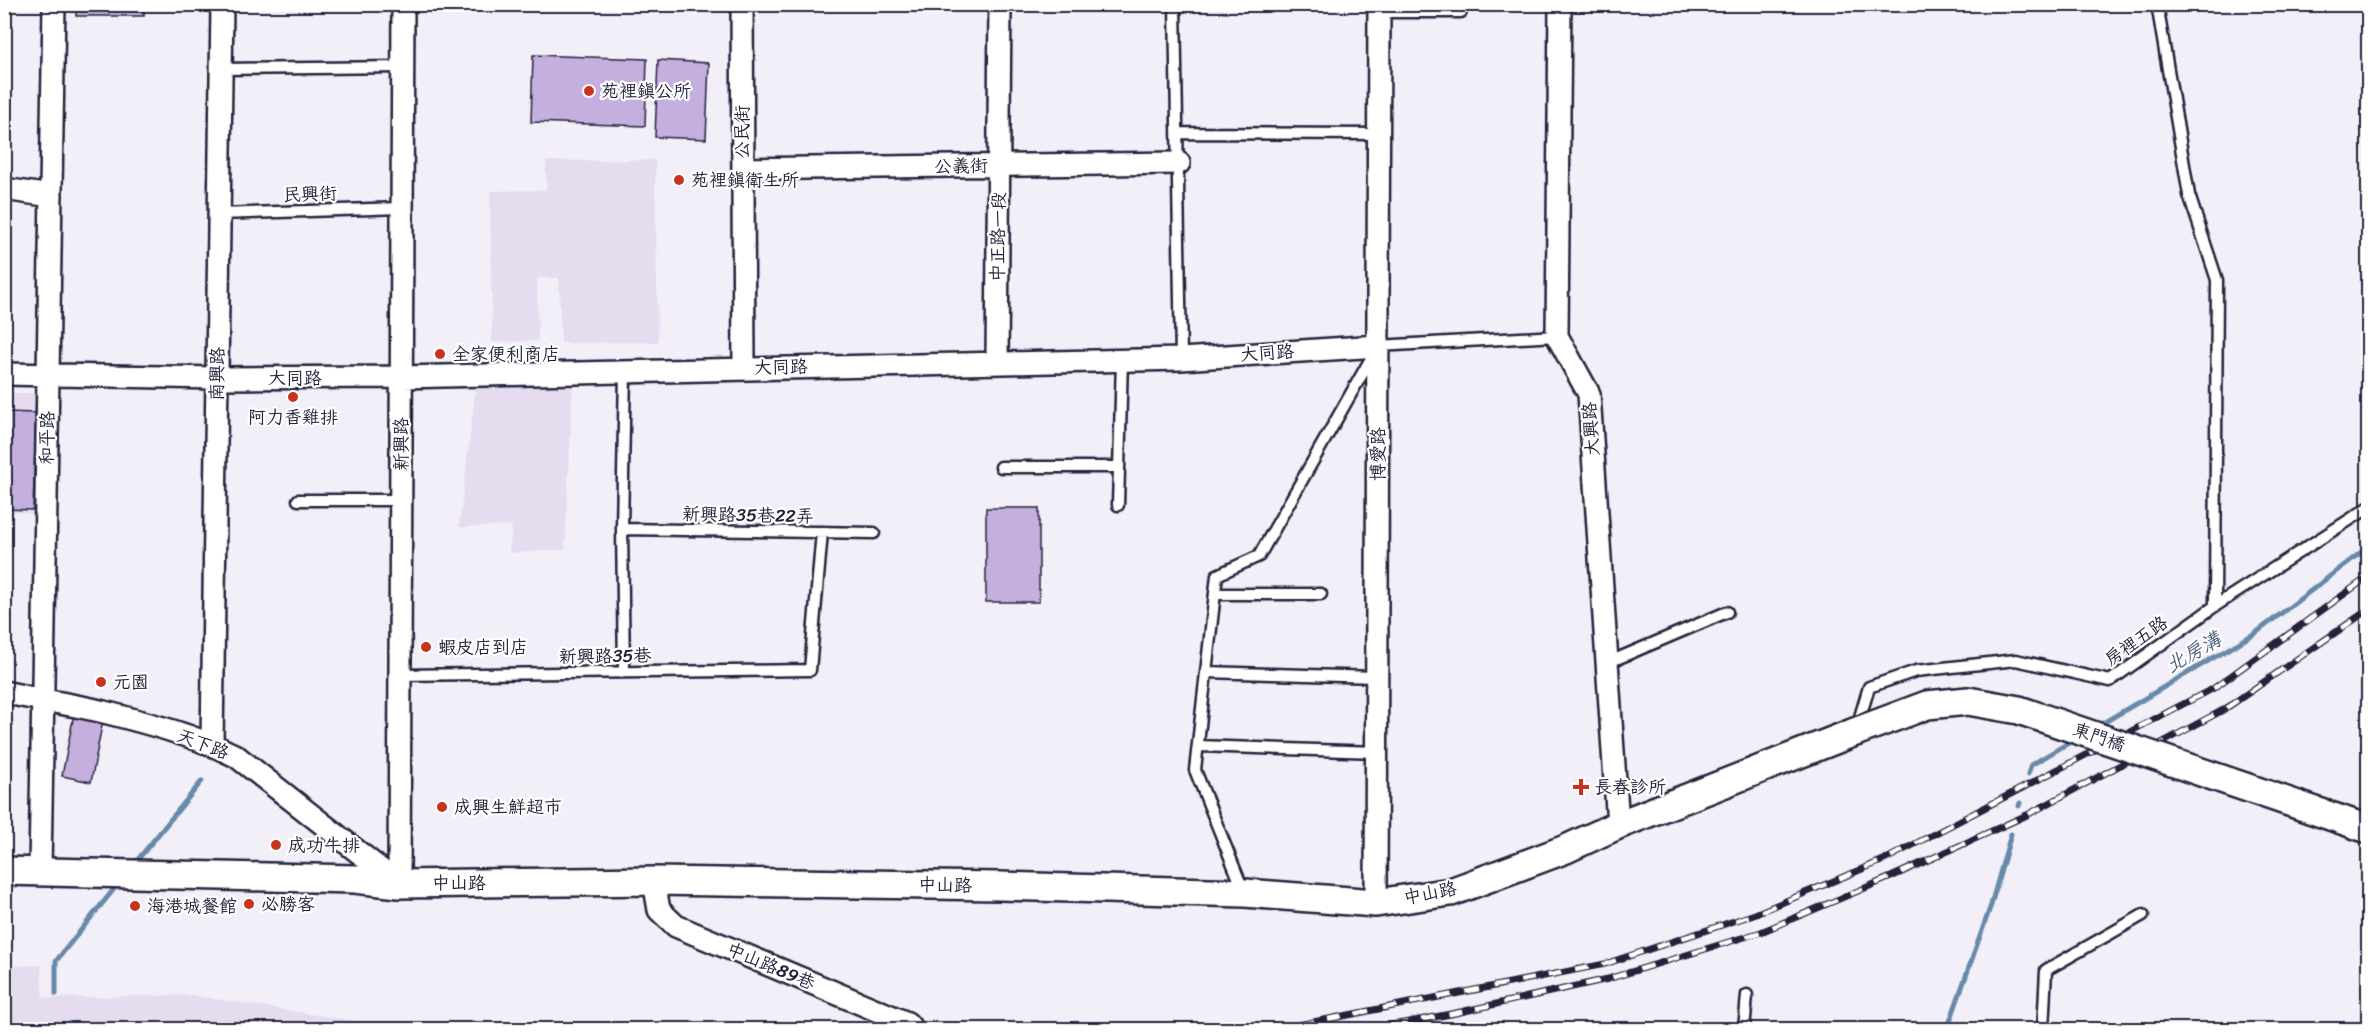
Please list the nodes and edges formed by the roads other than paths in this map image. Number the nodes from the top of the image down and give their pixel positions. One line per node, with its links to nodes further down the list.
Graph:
1 (54, 4): 19 (street, 和平路)
2 (222, 4): 12 (street, 南興路)
3 (403, 4): 11 (street, 新興路)
4 (742, 4): 17 (street, 公民街)
5 (1000, 4): 16 (street, 中正路一段)
6 (1175, 4): 13 (lane)
7 (1560, 4): 22 (street, 大興路)
8 (2157, 4): 44 (lane)
9 (1379, 8): 10 (lane); 14 (street, 博愛路)
10 (1461, 12)
11 (403, 67): 12 (lane); 20 (street, 新興路)
12 (222, 69): 21 (street, 南興路)
13 (1178, 133): 14 (lane); 15 (lane)
14 (1379, 134): 23 (street, 博愛路)
15 (1179, 163): 16 (street, 公義街); 24 (lane)
16 (999, 166): 17 (street, 公義街); 26 (street, 中正路一段)
17 (742, 169): 27 (street, 公民街)
18 (4, 189): 19 (street)
19 (51, 195): 30 (street, 和平路)
20 (402, 208): 21 (lane, 民興街); 31 (street, 新興路)
21 (220, 214): 32 (street, 南興路)
22 (1557, 336): 23 (lane, 大同路); 46 (street, 大興路)
23 (1378, 346): 24 (street, 大同路); 42 (lane); 50 (street, 博愛路)
24 (1181, 359): 25 (street, 大同路)
25 (1122, 360): 26 (street, 大同路); 34 (lane)
26 (997, 362): 27 (street, 大同路)
27 (744, 368): 28 (street, 大同路)
28 (626, 371): 31 (street, 大同路); 39 (lane)
29 (4, 374): 30 (street, 大同路)
30 (48, 374): 32 (street, 大同路); 52 (street, 和平路)
31 (402, 377): 32 (street, 大同路); 36 (street, 新興路)
32 (218, 378): 54 (street, 南興路)
33 (1001, 467): 34 (lane)
34 (1119, 467): 37 (lane)
35 (298, 500): 36 (lane)
36 (401, 500): 49 (street, 新興路)
37 (1118, 505)
38 (2368, 508): 44 (lane, 房裡五路)
39 (622, 529): 40 (lane, 新興路35巷22弄); 47 (lane)
40 (822, 532): 41 (lane, 新興路35巷22弄); 47 (lane, 新興路35巷)
41 (874, 533)
42 (1215, 594): 43 (lane); 48 (lane)
43 (1321, 594)
44 (2214, 606): 53 (lane, 房裡五路)
45 (1727, 612): 46 (lane)
46 (1607, 663): 57 (street, 大興路)
47 (624, 672): 49 (lane, 新興路35巷)
48 (1206, 672): 50 (lane); 55 (lane)
49 (400, 675): 62 (street, 新興路)
50 (1377, 677): 56 (street, 博愛路)
51 (4, 692): 52 (street, 天下路)
52 (43, 702): 54 (street, 天下路); 60 (street, 和平路)
53 (1855, 732): 57 (street, 中山路); 58 (street, 東門橋, bridge)
54 (213, 744): 62 (street, 天下路)
55 (1197, 746): 56 (lane); 63 (lane)
56 (1377, 752): 64 (street, 博愛路)
57 (1618, 825): 64 (street, 中山路)
58 (2368, 829)
59 (4, 871): 60 (street, 中山路)
60 (40, 871): 62 (street, 中山路)
61 (654, 881): 62 (street, 中山路); 63 (street, 中山路); 67 (street, 中山路89巷)
62 (399, 884)
63 (1245, 893): 64 (street, 中山路)
64 (1376, 903)
65 (2143, 915): 69 (lane)
66 (1747, 994): 68 (lane)
67 (913, 1029)
68 (1744, 1029)
69 (2043, 1029)

